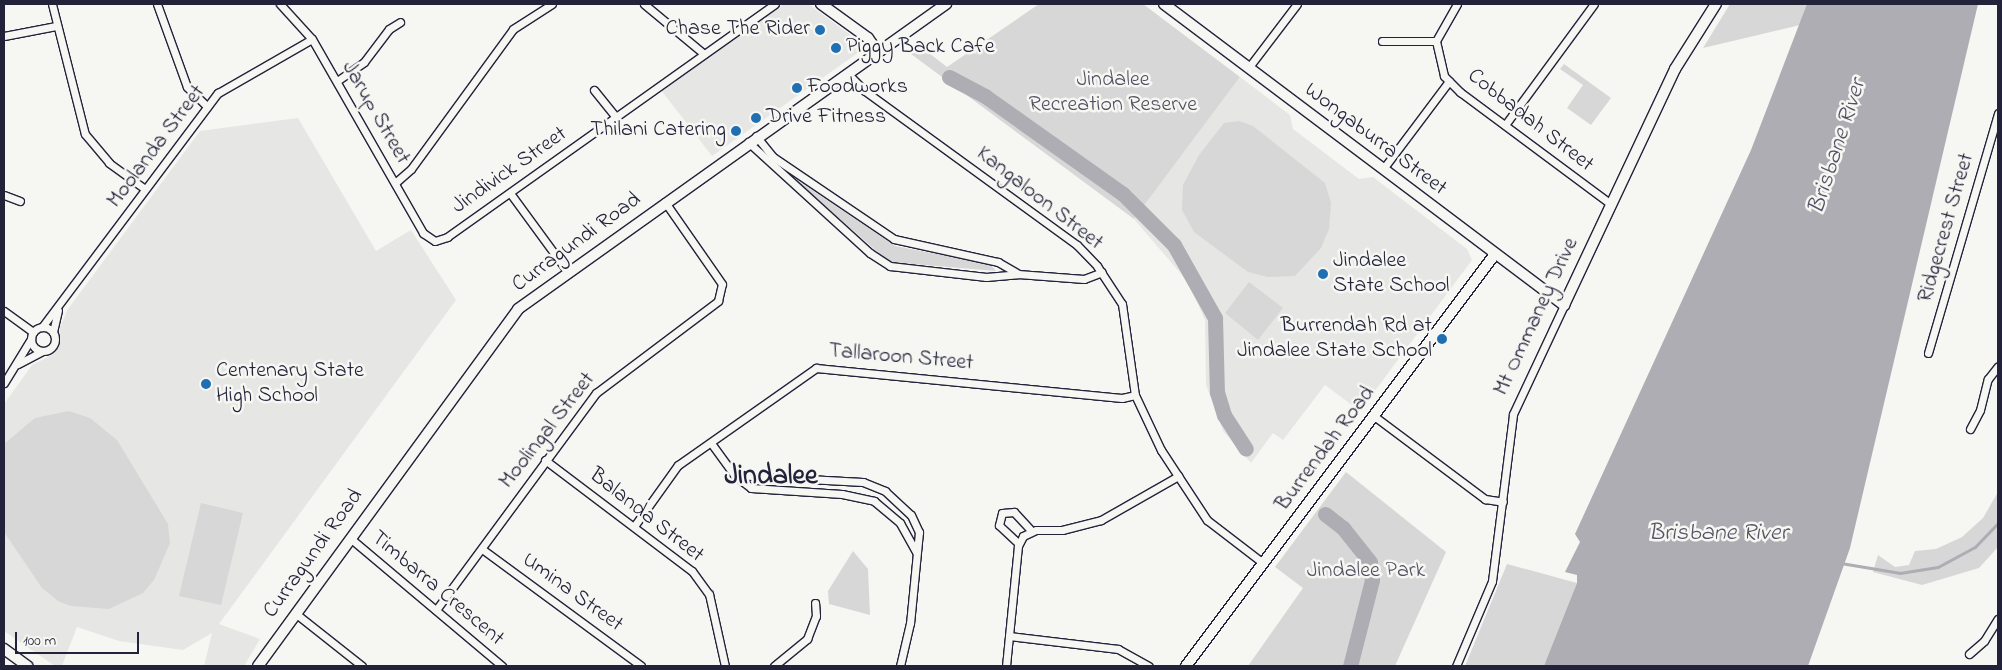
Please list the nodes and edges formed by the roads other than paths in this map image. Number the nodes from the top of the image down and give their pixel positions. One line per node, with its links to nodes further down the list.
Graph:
1 (52, 4): 15 (street)
2 (157, 4): 27 (street)
3 (280, 4): 17 (street, Jarup Street)
4 (552, 4): 33 (street)
5 (644, 4): 21 (street)
6 (774, 4): 21 (street, Jindivick Street)
7 (821, 4): 20 (street)
8 (946, 4): 20 (street, Curragundi Road)
9 (1164, 4): 22 (street, Wongaburra Street)
10 (1297, 4): 22 (street)
11 (1457, 4): 19 (street)
12 (1594, 4): 30 (street)
13 (1716, 4): 39 (street, Mt Ommaney Drive)
14 (400, 22): 24 (street)
15 (56, 26): 16 (street); 34 (street)
16 (4, 36)
17 (312, 39): 24 (street, Jarup Street); 27 (street, Moolanda Street)
18 (1382, 41): 19 (street)
19 (1436, 42): 25 (street, Cobbadah Street)
20 (877, 51): 23 (street, Curragundi Road)
21 (704, 54): 29 (street, Jindivick Street)
22 (1249, 68): 32 (street, Wongaburra Street)
23 (846, 73): 31 (street, Curragundi Road); 43 (street, Kangaloon Street)
24 (337, 81): 33 (street, Jarup Street)
25 (1449, 81): 30 (street, Cobbadah Street); 32 (street)
26 (594, 90): 29 (street)
27 (207, 106): 34 (street, Moolanda Street)
28 (1998, 113): 52 (street, Ridgecrest Street)
29 (616, 117): 35 (street, Jindivick Street)
30 (1506, 125): 39 (street, Cobbadah Street)
31 (752, 139): 38 (street, Curragundi Road); 44 (street); 44 (street)
32 (1383, 169): 41 (street, Wongaburra Street)
33 (395, 183): 40 (street, Jarup Street)
34 (145, 189): 46 (street, Moolanda Street)
35 (510, 193): 40 (street, Jindivick Street); 42 (street)
36 (4, 195): 37 (street)
37 (20, 201)
38 (665, 202): 42 (street, Curragundi Road); 60 (street, Moolingal Street)
39 (1611, 204): 45 (street, Mt Ommaney Drive)
40 (435, 241)
41 (1495, 254): 45 (street, Wongaburra Street); 57 (street, Burrendah Road)
42 (567, 271): 66 (street, Curragundi Road)
43 (1102, 272): 44 (street); 56 (street, Kangaloon Street)
44 (1022, 275)
45 (1564, 305): 63 (street, Mt Ommaney Drive)
46 (59, 308): 48 (street, Moolanda Street); 49 (street, Moolanda Street)
47 (4, 310): 50 (street)
48 (42, 327): 49 (street); 50 (street)
49 (52, 332): 51 (street)
50 (32, 336): 51 (street); 53 (street)
51 (42, 352): 53 (street)
52 (1928, 354)
53 (16, 365): 55 (street)
54 (1998, 366): 58 (street)
55 (4, 383)
56 (1135, 395): 59 (street, Tallaroon Street); 62 (street, Kangaloon Street)
57 (1374, 416): 63 (street); 70 (street, Burrendah Road)
58 (1970, 429)
59 (711, 443): 61 (street); 64 (street, Tallaroon Street)
60 (545, 460): 64 (street, Balanda Street); 68 (street, Moolingal Street)
61 (734, 475): 69 (street); 69 (street)
62 (1178, 476): 65 (street); 70 (street, Kangaloon Street)
63 (1503, 502): 89 (street, Mt Ommaney Drive)
64 (635, 525): 83 (street, Balanda Street)
65 (1032, 531): 67 (street); 67 (street)
66 (350, 538): 72 (street, Timbarra Crescent); 73 (street, Curragundi Road)
67 (1018, 543): 75 (street)
68 (482, 549): 72 (street, Moolingal Street); 82 (street, Umina Street)
69 (916, 552): 85 (street)
70 (1263, 563): 88 (street, Burrendah Road)
71 (815, 603): 84 (street)
72 (436, 610): 81 (street, Timbarra Crescent)
73 (295, 612): 79 (street, Curragundi Road); 80 (street)
74 (1998, 618): 77 (street)
75 (1009, 636): 86 (street); 87 (street)
76 (4, 649): 78 (street)
77 (1969, 654)
78 (27, 666)
79 (258, 666)
80 (362, 666)
81 (502, 666)
82 (641, 666)
83 (725, 666)
84 (774, 666)
85 (900, 666)
86 (1006, 666)
87 (1149, 666)
88 (1186, 666)
89 (1456, 666)

